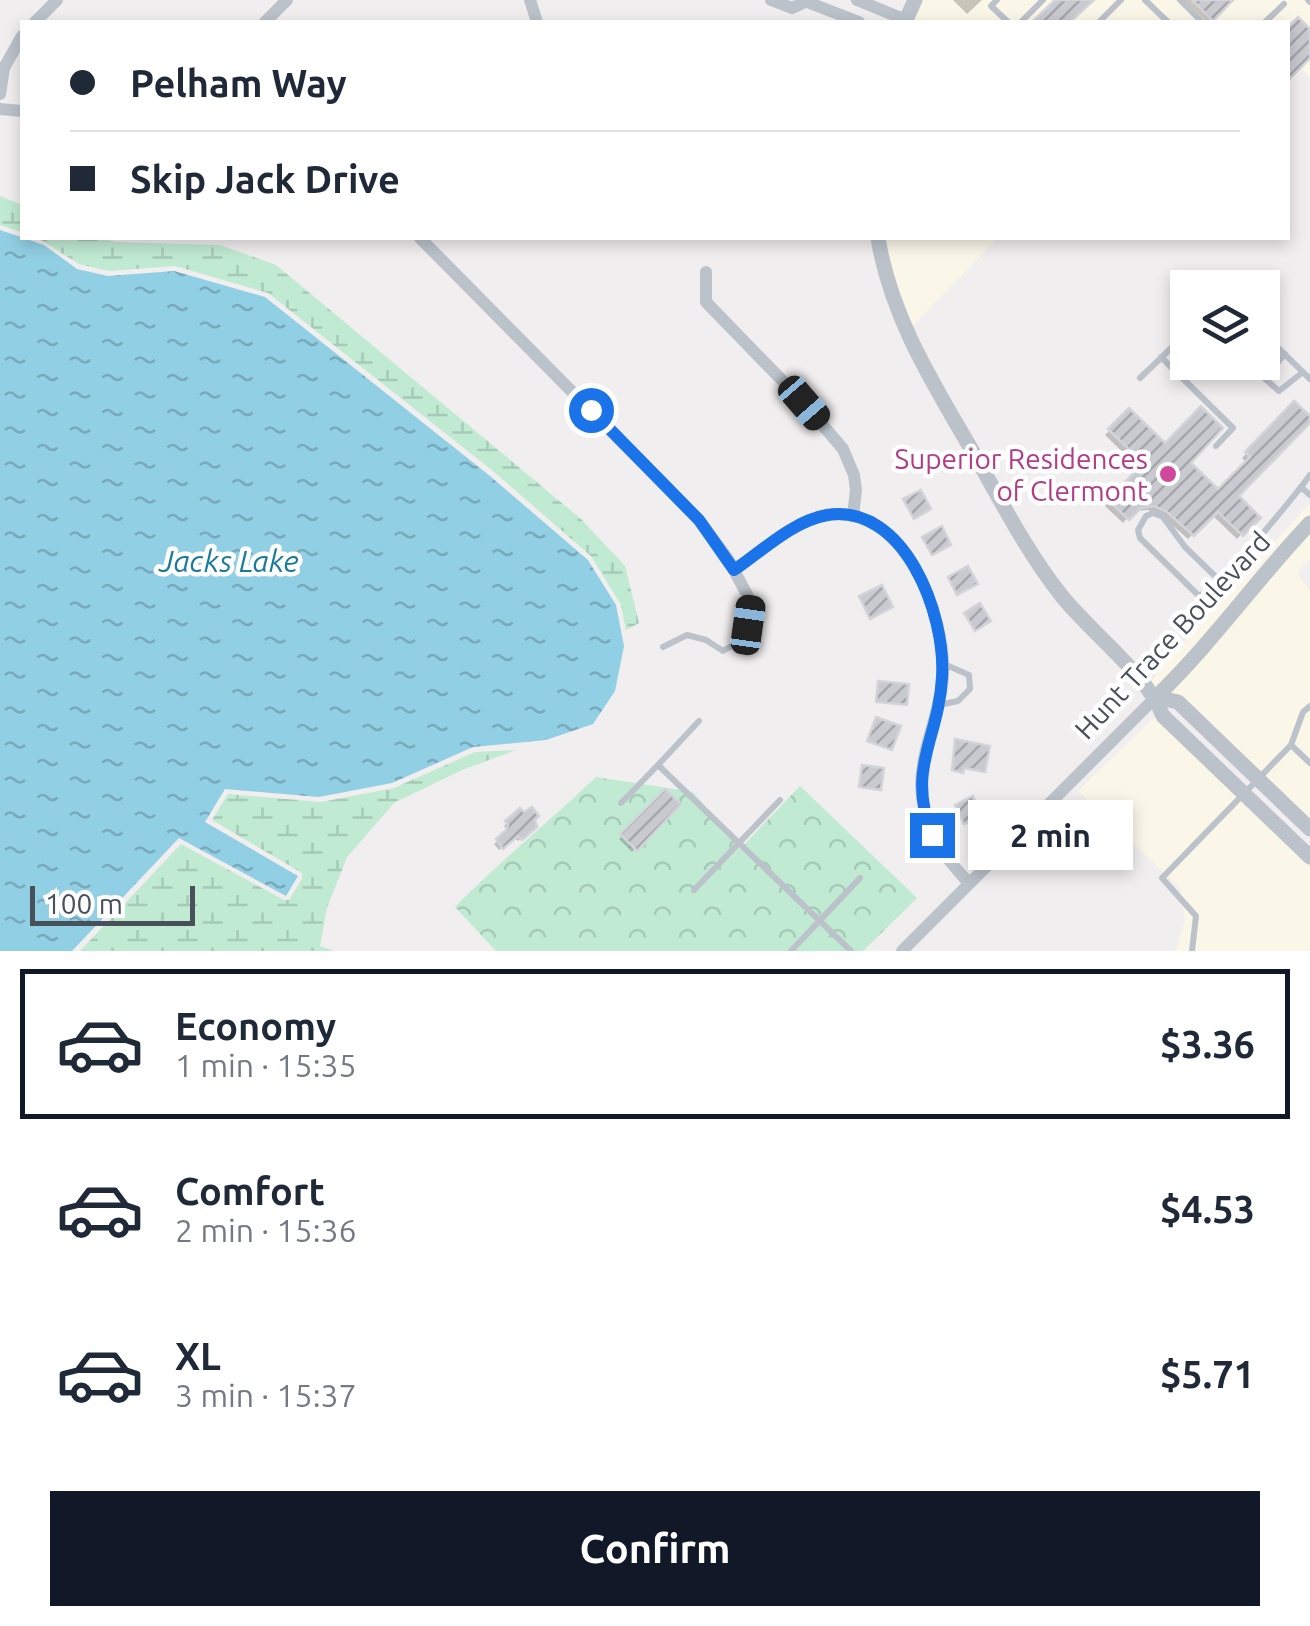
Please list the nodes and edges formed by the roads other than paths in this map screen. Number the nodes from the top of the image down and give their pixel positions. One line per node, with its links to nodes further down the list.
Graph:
1 (58, 0): 14 (street)
2 (287, 0): 15 (street)
3 (771, 0): 12 (street)
4 (855, 0): 13 (street); 17 (street)
5 (997, 0): 18 (lane)
6 (1043, 0): 19 (lane)
7 (1121, 0): 20 (lane)
8 (1145, 0): 21 (lane)
9 (1180, 0): 22 (lane)
10 (808, 1): 12 (street); 13 (street)
11 (1284, 4): 23 (lane)
12 (792, 15)
13 (845, 17): 16 (street)
14 (37, 20)
15 (266, 20)
16 (853, 20)
17 (903, 20)
18 (1006, 20)
19 (1022, 20)
20 (1101, 20)
21 (1166, 20)
22 (1200, 20)
23 (1267, 20)
24 (20, 40): 25 (street)
25 (0, 94)
26 (422, 240): 42 (street)
27 (878, 240): 47 (street)
28 (706, 272): 40 (street)
29 (1170, 349): 32 (lane)
30 (1280, 350): 31 (lane)
31 (1284, 354): 33 (lane); 33 (lane)
32 (1161, 357): 34 (lane); 36 (lane)
33 (1303, 372): 35 (lane)
34 (1140, 378)
35 (1310, 379)
36 (1216, 446)
37 (1310, 475): 38 (lane)
38 (1301, 487): 39 (lane); 43 (lane)
39 (1310, 496)
40 (852, 516): 42 (street); 46 (street)
41 (1310, 523): 47 (street, Hunt Trace Boulevard)
42 (734, 570): 44 (street)
43 (1218, 579): 43 (lane)
44 (748, 625): 45 (lane)
45 (663, 647)
46 (942, 663): 48 (street); 48 (lane)
47 (1156, 696): 54 (street); 55 (street); 62 (street, Hunt Trace Boulevard)
48 (938, 706): 62 (street)
49 (1310, 706): 51 (lane)
50 (699, 722): 53 (lane)
51 (1291, 745): 52 (lane); 54 (lane)
52 (1310, 763)
53 (658, 766): 57 (lane); 59 (lane)
54 (1258, 779): 55 (lane); 58 (street)
55 (1244, 793): 60 (street); 68 (lane)
56 (780, 800): 59 (lane)
57 (621, 803)
58 (1310, 829)
59 (739, 844): 63 (lane); 64 (lane)
60 (1310, 857)
61 (860, 878): 64 (lane)
62 (969, 882): 67 (street, Hunt Trace Boulevard)
63 (694, 890)
64 (818, 920): 65 (lane); 66 (lane)
65 (790, 951)
66 (851, 951)
67 (902, 951)
68 (1192, 951)

